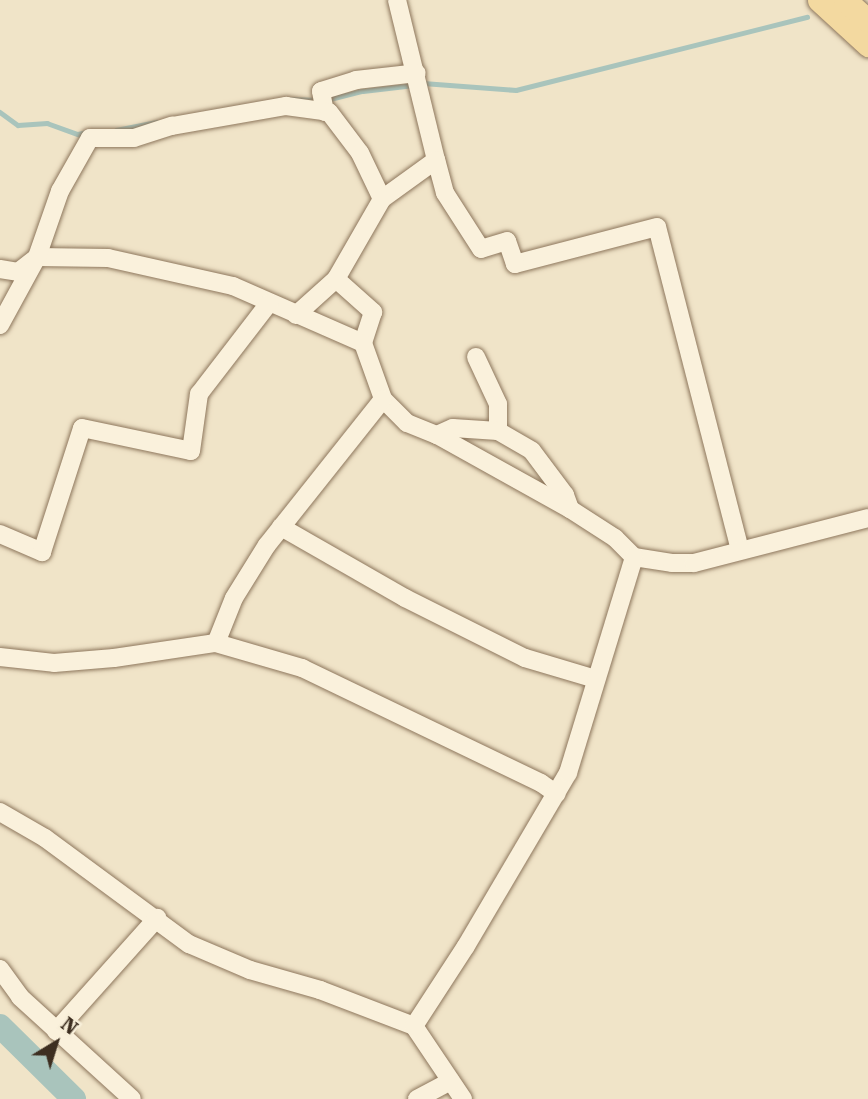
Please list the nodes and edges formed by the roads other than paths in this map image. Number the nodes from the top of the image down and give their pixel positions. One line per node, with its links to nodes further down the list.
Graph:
1 (397, 0): 6 (street)
2 (819, 0): 5 (main road)
3 (845, 0): 4 (main road)
4 (868, 21)
5 (868, 45)
6 (417, 74): 7 (street); 8 (street)
7 (324, 105): 9 (street); 10 (street)
8 (436, 160): 9 (street); 25 (street)
9 (382, 199): 12 (street)
10 (37, 257): 11 (street); 13 (street); 15 (street)
11 (0, 269)
12 (336, 279): 14 (street); 16 (street)
13 (269, 303): 14 (street); 24 (street)
14 (296, 315): 16 (street)
15 (0, 326)
16 (363, 343): 18 (street)
17 (476, 358): 19 (street)
18 (383, 399): 20 (street); 23 (street)
19 (498, 430): 20 (street); 21 (street)
20 (437, 435): 21 (street)
21 (570, 509): 26 (street)
22 (868, 518): 25 (street)
23 (281, 527): 27 (street); 29 (street)
24 (0, 534)
25 (740, 550): 26 (street)
26 (634, 557): 29 (street)
27 (216, 643): 28 (street); 30 (street)
28 (0, 657)
29 (596, 680): 30 (street)
30 (557, 794): 34 (street)
31 (0, 812): 32 (street)
32 (157, 918): 34 (street); 35 (street)
33 (0, 970): 35 (street)
34 (414, 1026): 36 (street)
35 (56, 1031): 37 (street)
36 (451, 1081): 38 (street); 39 (street)
37 (132, 1099)
38 (417, 1099)
39 (463, 1099)

